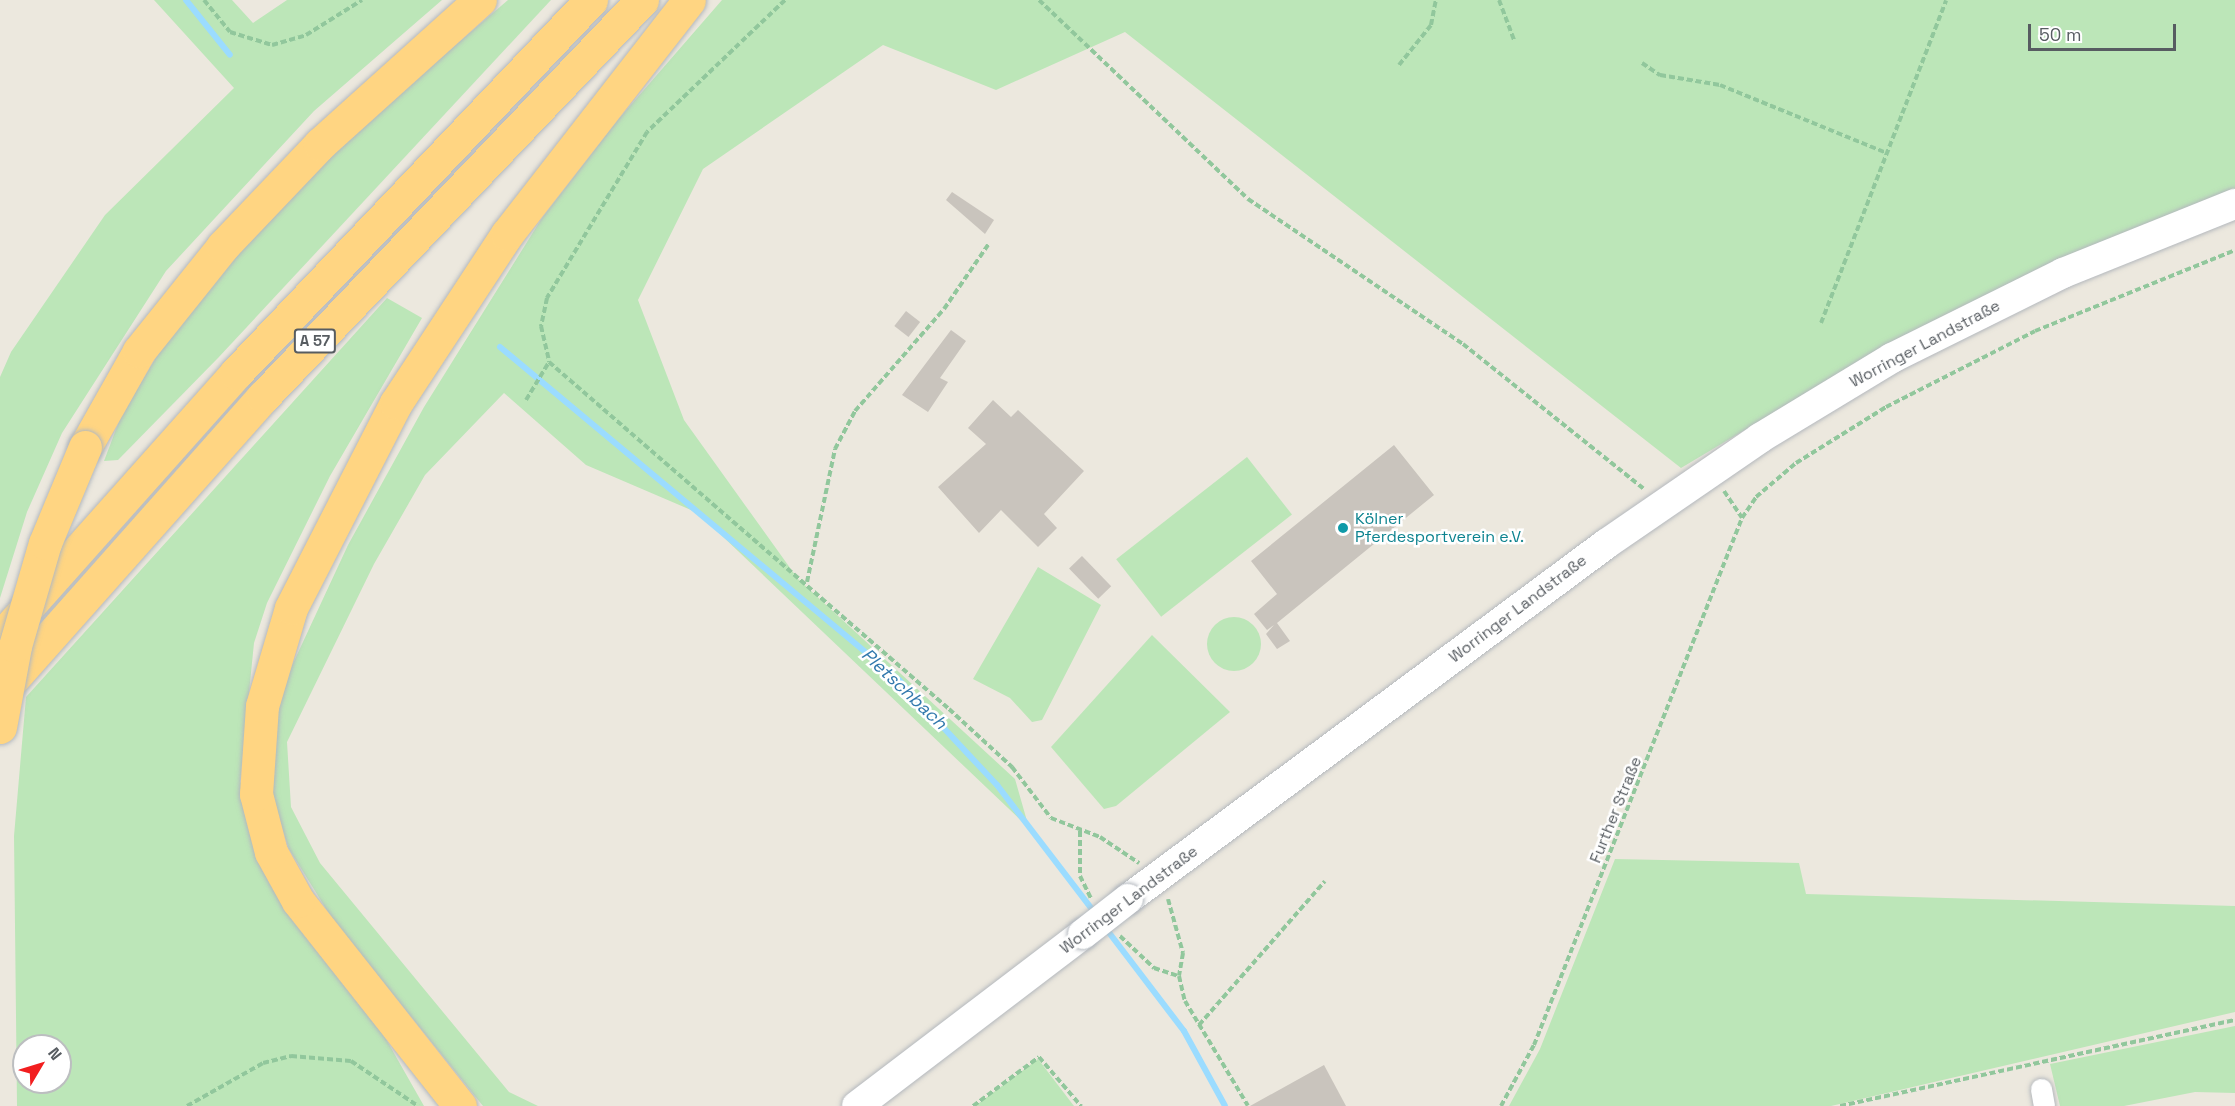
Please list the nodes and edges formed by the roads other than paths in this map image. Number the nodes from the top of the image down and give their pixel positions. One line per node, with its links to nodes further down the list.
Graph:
1 (480, 0): 8 (highway, bridge)
2 (591, 0): 6 (highway, A 57)
3 (642, 0): 7 (highway, A 57)
4 (689, 0): 9 (highway)
5 (2235, 204): 10 (main road, Worringer Landstraße, bridge)
6 (0, 638)
7 (0, 693)
8 (0, 727)
9 (460, 1106)
10 (857, 1106)

